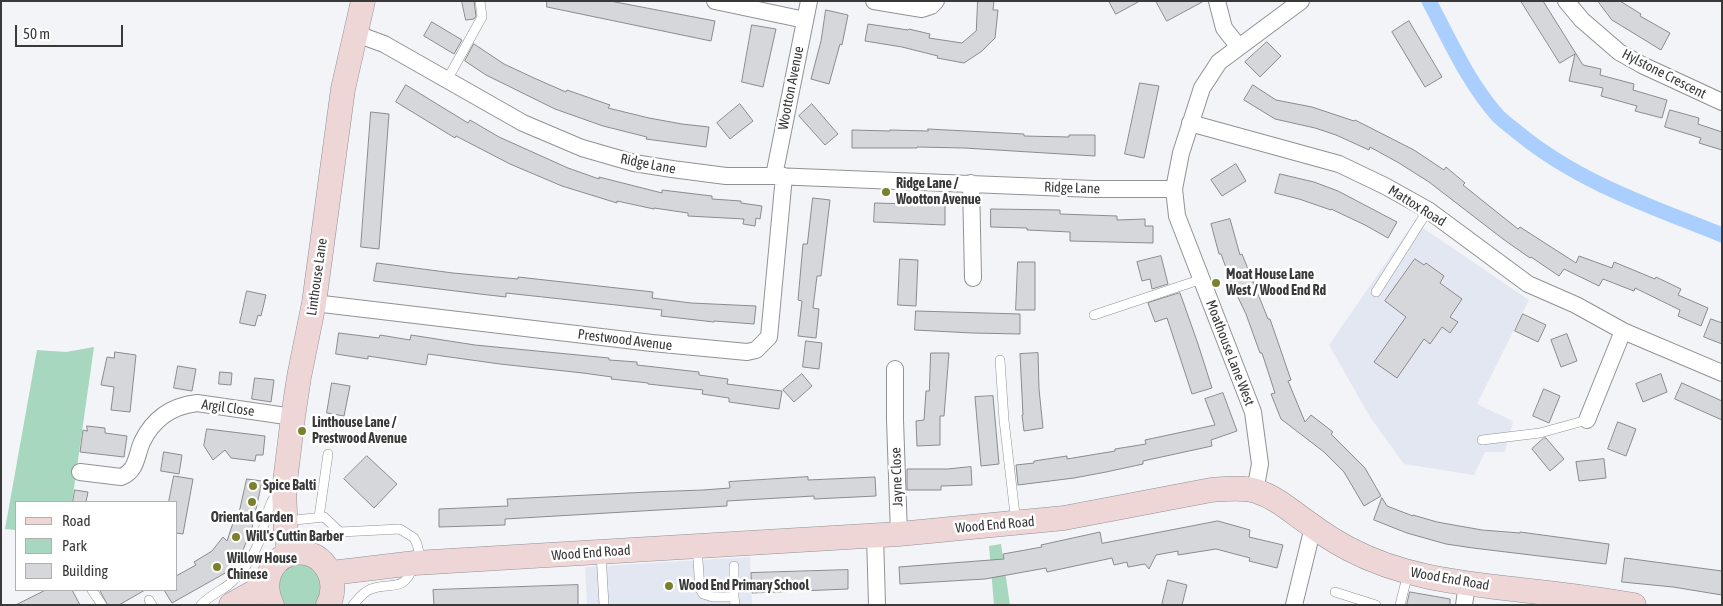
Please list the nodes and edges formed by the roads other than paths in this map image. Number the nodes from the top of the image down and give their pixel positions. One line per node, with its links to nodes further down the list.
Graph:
1 (363, 1): 11 (street, Linthouse Lane)
2 (480, 1): 13 (lane)
3 (715, 1): 10 (street)
4 (810, 1): 10 (street, Wootton Avenue)
5 (874, 1): 6 (street)
6 (936, 1)
7 (1217, 1): 12 (street)
8 (1301, 1): 12 (street, Moathouse Lane West)
9 (1566, 1): 14 (street, Hylstone Crescent)
10 (805, 20): 16 (street, Wootton Avenue)
11 (354, 33): 13 (street, Ridge Lane); 23 (street, Linthouse Lane)
12 (1238, 46): 15 (street, Moathouse Lane West)
13 (447, 80): 16 (street, Ridge Lane)
14 (1722, 102)
15 (1190, 123): 18 (street, Moathouse Lane West); 19 (street, Mattox Road)
16 (779, 176): 17 (street, Ridge Lane); 23 (street, Prestwood Avenue)
17 (971, 183): 18 (street, Ridge Lane); 20 (street)
18 (1174, 189): 21 (street, Moathouse Lane West)
19 (1428, 210): 22 (lane); 25 (street, Mattox Road)
20 (972, 278)
21 (1202, 279): 24 (lane); 35 (street, Moathouse Lane West)
22 (1376, 292)
23 (314, 303): 29 (street, Linthouse Lane)
24 (1094, 315)
25 (1623, 331): 28 (street, Mattox Road); 30 (street)
26 (1000, 360): 38 (lane)
27 (895, 369): 40 (street, Jayne Close)
28 (1722, 373)
29 (293, 417): 33 (street, Argil Close); 34 (street, Linthouse Lane)
30 (1587, 420): 31 (lane)
31 (1482, 440)
32 (328, 454): 36 (lane)
33 (80, 472)
34 (284, 490): 37 (street, Linthouse Lane); 55 (lane)
35 (1255, 491): 38 (street, Wood End Road); 39 (street, Wood End Road)
36 (319, 517): 37 (lane); 45 (lane)
37 (285, 521): 44 (street, Linthouse Lane)
38 (1016, 523): 40 (street, Wood End Road)
39 (1312, 527): 47 (street, Wood End Road); 61 (street)
40 (899, 534): 41 (street, Wood End Road)
41 (875, 535): 42 (street, Wood End Road); 60 (street)
42 (698, 546): 43 (street, Wood End Road); 53 (lane)
43 (601, 552): 45 (street, Wood End Road); 59 (lane)
44 (290, 554): 48 (street); 52 (street)
45 (418, 563): 48 (street, Wood End Road); 58 (lane)
46 (734, 566): 53 (lane)
47 (1408, 572): 51 (street, Wood End Road); 63 (lane)
48 (331, 573): 57 (street)
49 (93, 591): 54 (lane)
50 (1335, 592): 62 (lane)
51 (1466, 594): 64 (street, Wood End Road)
52 (269, 597): 56 (street)
53 (734, 601)
54 (102, 605)
55 (201, 605)
56 (231, 605)
57 (328, 605)
58 (353, 605)
59 (604, 605)
60 (877, 605)
61 (1294, 605)
62 (1376, 605)
63 (1400, 605)
64 (1634, 605)

